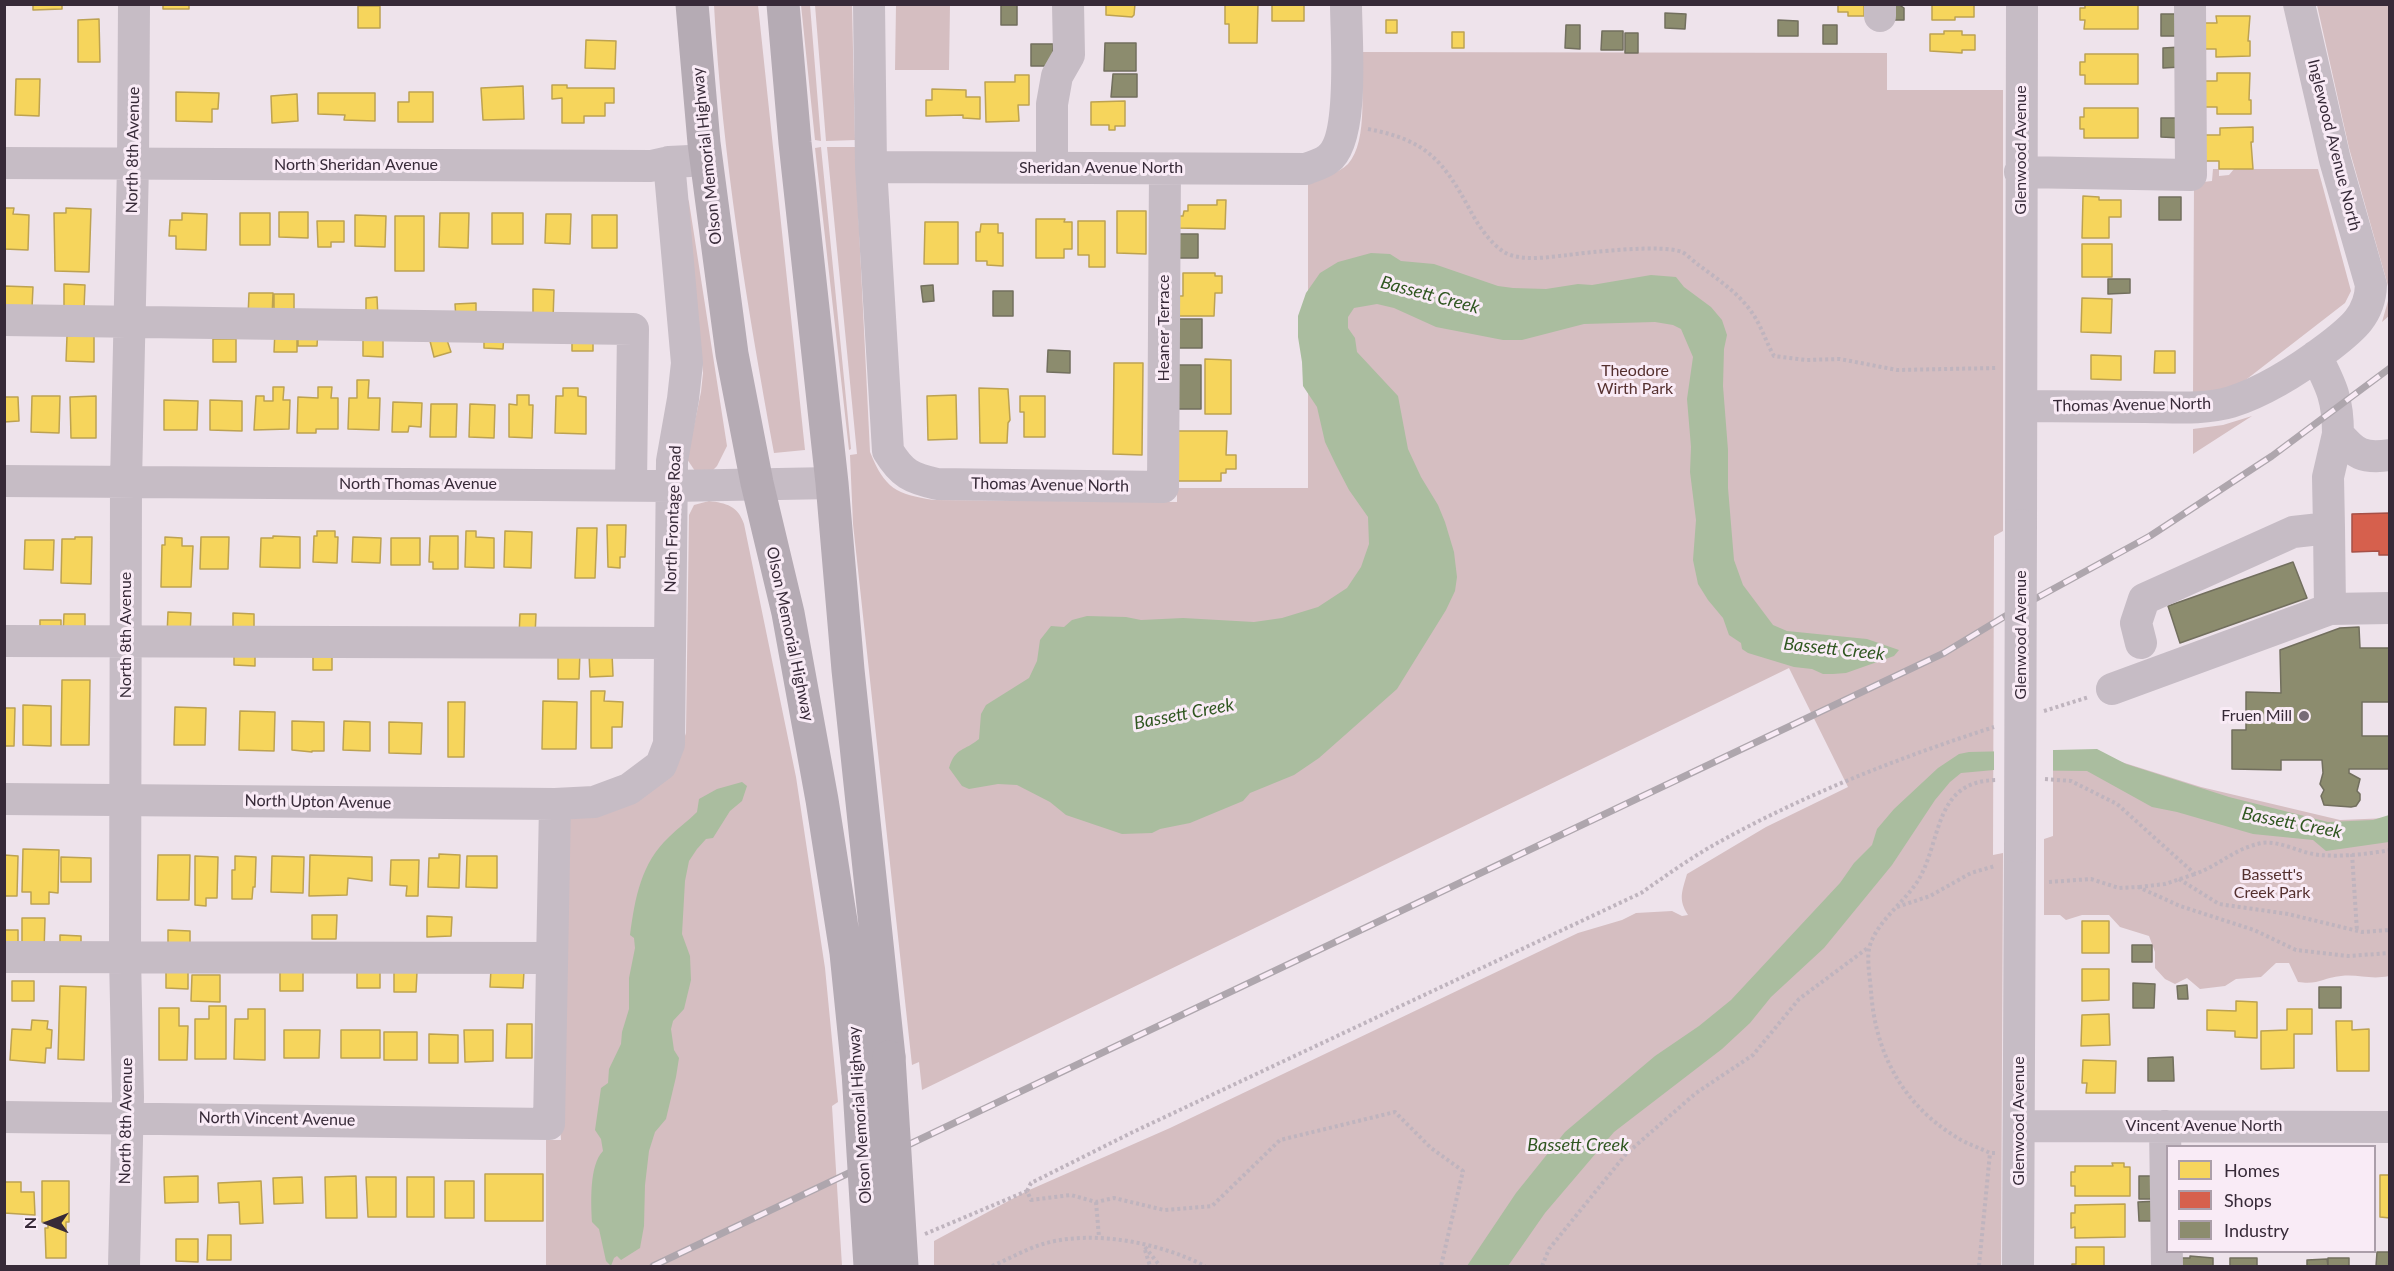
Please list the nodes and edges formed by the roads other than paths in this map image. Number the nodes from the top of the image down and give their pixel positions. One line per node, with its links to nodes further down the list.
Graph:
1 (134, 4): 13 (street, North 8th Avenue)
2 (693, 4): 10 (main road, Olson Memorial Highway)
3 (783, 4): 28 (main road, Olson Memorial Highway)
4 (868, 4): 14 (street, Thomas Avenue North)
5 (1068, 4): 15 (street)
6 (1346, 4): 16 (street, Sheridan Avenue North)
7 (2022, 4): 17 (street, Glenwood Avenue)
8 (2190, 4): 17 (street)
9 (2299, 4): 18 (street, Inglewood Avenue North)
10 (706, 160): 11 (street, North Sheridan Avenue); 27 (main road, Olson Memorial Highway)
11 (669, 162): 13 (street, North Sheridan Avenue); 30 (street, North Frontage Road)
12 (4, 163): 13 (street, North Sheridan Avenue)
13 (134, 164): 20 (street, North 8th Avenue)
14 (871, 167): 15 (street, Sheridan Avenue North); 31 (street, Thomas Avenue North)
15 (1052, 167): 16 (street, Sheridan Avenue North)
16 (1165, 169): 31 (street, Heaner Terrace)
17 (2020, 172): 22 (street, Glenwood Avenue)
18 (2371, 285): 21 (street, Thomas Avenue North)
19 (4, 320): 20 (street)
20 (129, 322): 26 (street, North 8th Avenue); 29 (street)
21 (2316, 357): 22 (street, Thomas Avenue North); 23 (street)
22 (2022, 406): 49 (street, Glenwood Avenue, bridge)
23 (2338, 434): 24 (street); 32 (street)
24 (2390, 455)
25 (4, 481): 26 (street, North Thomas Avenue)
26 (126, 482): 29 (street, North Thomas Avenue); 36 (street, North 8th Avenue)
27 (757, 483): 28 (street, North Thomas Avenue); 30 (street, North Thomas Avenue); 53 (main road, Olson Memorial Highway, bridge)
28 (832, 483): 54 (main road, Olson Memorial Highway, bridge)
29 (632, 485): 30 (street, North Thomas Avenue)
30 (672, 486): 37 (street, North Frontage Road)
31 (1162, 487)
32 (2329, 528): 34 (street); 38 (street)
33 (2390, 608): 34 (street)
34 (2330, 609): 39 (street)
35 (4, 641): 36 (street)
36 (126, 642): 37 (street); 42 (street, North 8th Avenue)
37 (670, 643): 40 (street, North Frontage Road)
38 (2141, 643)
39 (2112, 689)
40 (629, 789): 43 (street, North Upton Avenue)
41 (4, 799): 42 (street, North Upton Avenue)
42 (125, 799): 43 (street, North Upton Avenue); 45 (street, North 8th Avenue)
43 (555, 804): 46 (street)
44 (4, 957): 45 (street)
45 (125, 957): 46 (street); 48 (street, North 8th Avenue)
46 (551, 958): 48 (street, North Vincent Avenue)
47 (4, 1117): 48 (street, North Vincent Avenue)
48 (128, 1117): 52 (street, North 8th Avenue)
49 (2019, 1126): 50 (street, Vincent Avenue North); 55 (street, Glenwood Avenue)
50 (2165, 1126): 51 (street, Vincent Avenue North); 56 (street)
51 (2390, 1127)
52 (124, 1266)
53 (870, 1266)
54 (902, 1266)
55 (2018, 1266)
56 (2166, 1266)

